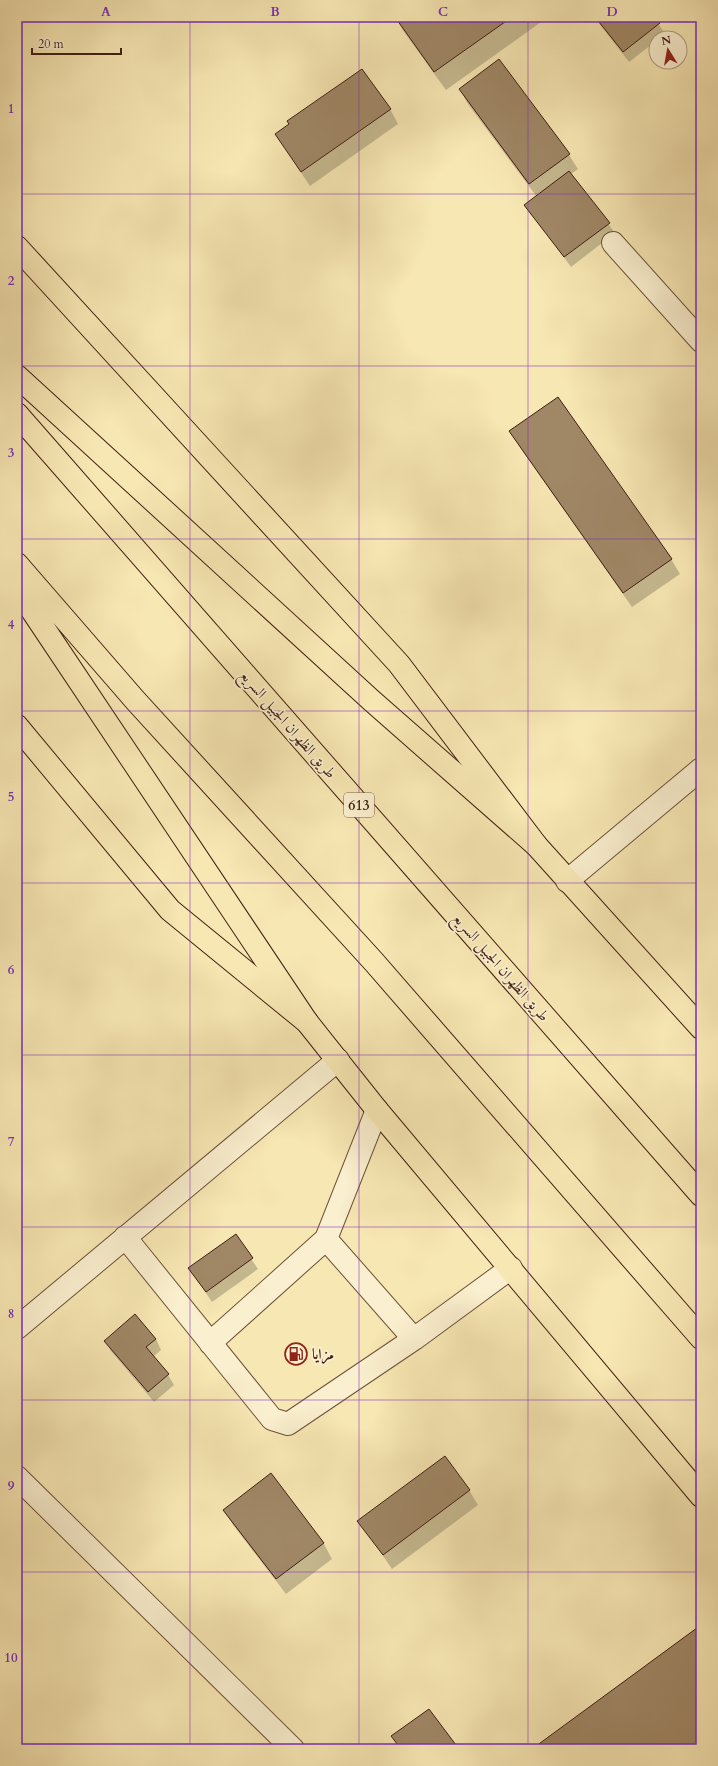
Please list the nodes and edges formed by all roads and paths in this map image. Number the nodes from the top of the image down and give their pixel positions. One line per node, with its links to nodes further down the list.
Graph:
1 (613, 242): 3 (street)
2 (17, 247): 10 (main road)
3 (701, 341)
4 (17, 376): 10 (main road)
5 (17, 414): 16 (main road, طريق الظهران الجبيل السريع / 613)
6 (17, 564): 21 (main road)
7 (17, 588): 12 (main road)
8 (17, 726): 12 (main road)
9 (701, 769): 11 (street)
10 (536, 846): 11 (main road)
11 (568, 881): 13 (main road)
12 (307, 1022): 14 (main road)
13 (701, 1028)
14 (338, 1060): 15 (main road); 17 (street)
15 (377, 1110): 18 (street); 19 (main road)
16 (701, 1195)
17 (125, 1237): 20 (street); 23 (street)
18 (326, 1239): 22 (street); 23 (street)
19 (511, 1268): 22 (street); 25 (main road)
20 (17, 1328)
21 (701, 1338)
22 (414, 1339): 23 (street)
23 (210, 1343)
24 (17, 1477): 26 (street)
25 (701, 1496)
26 (293, 1749)

